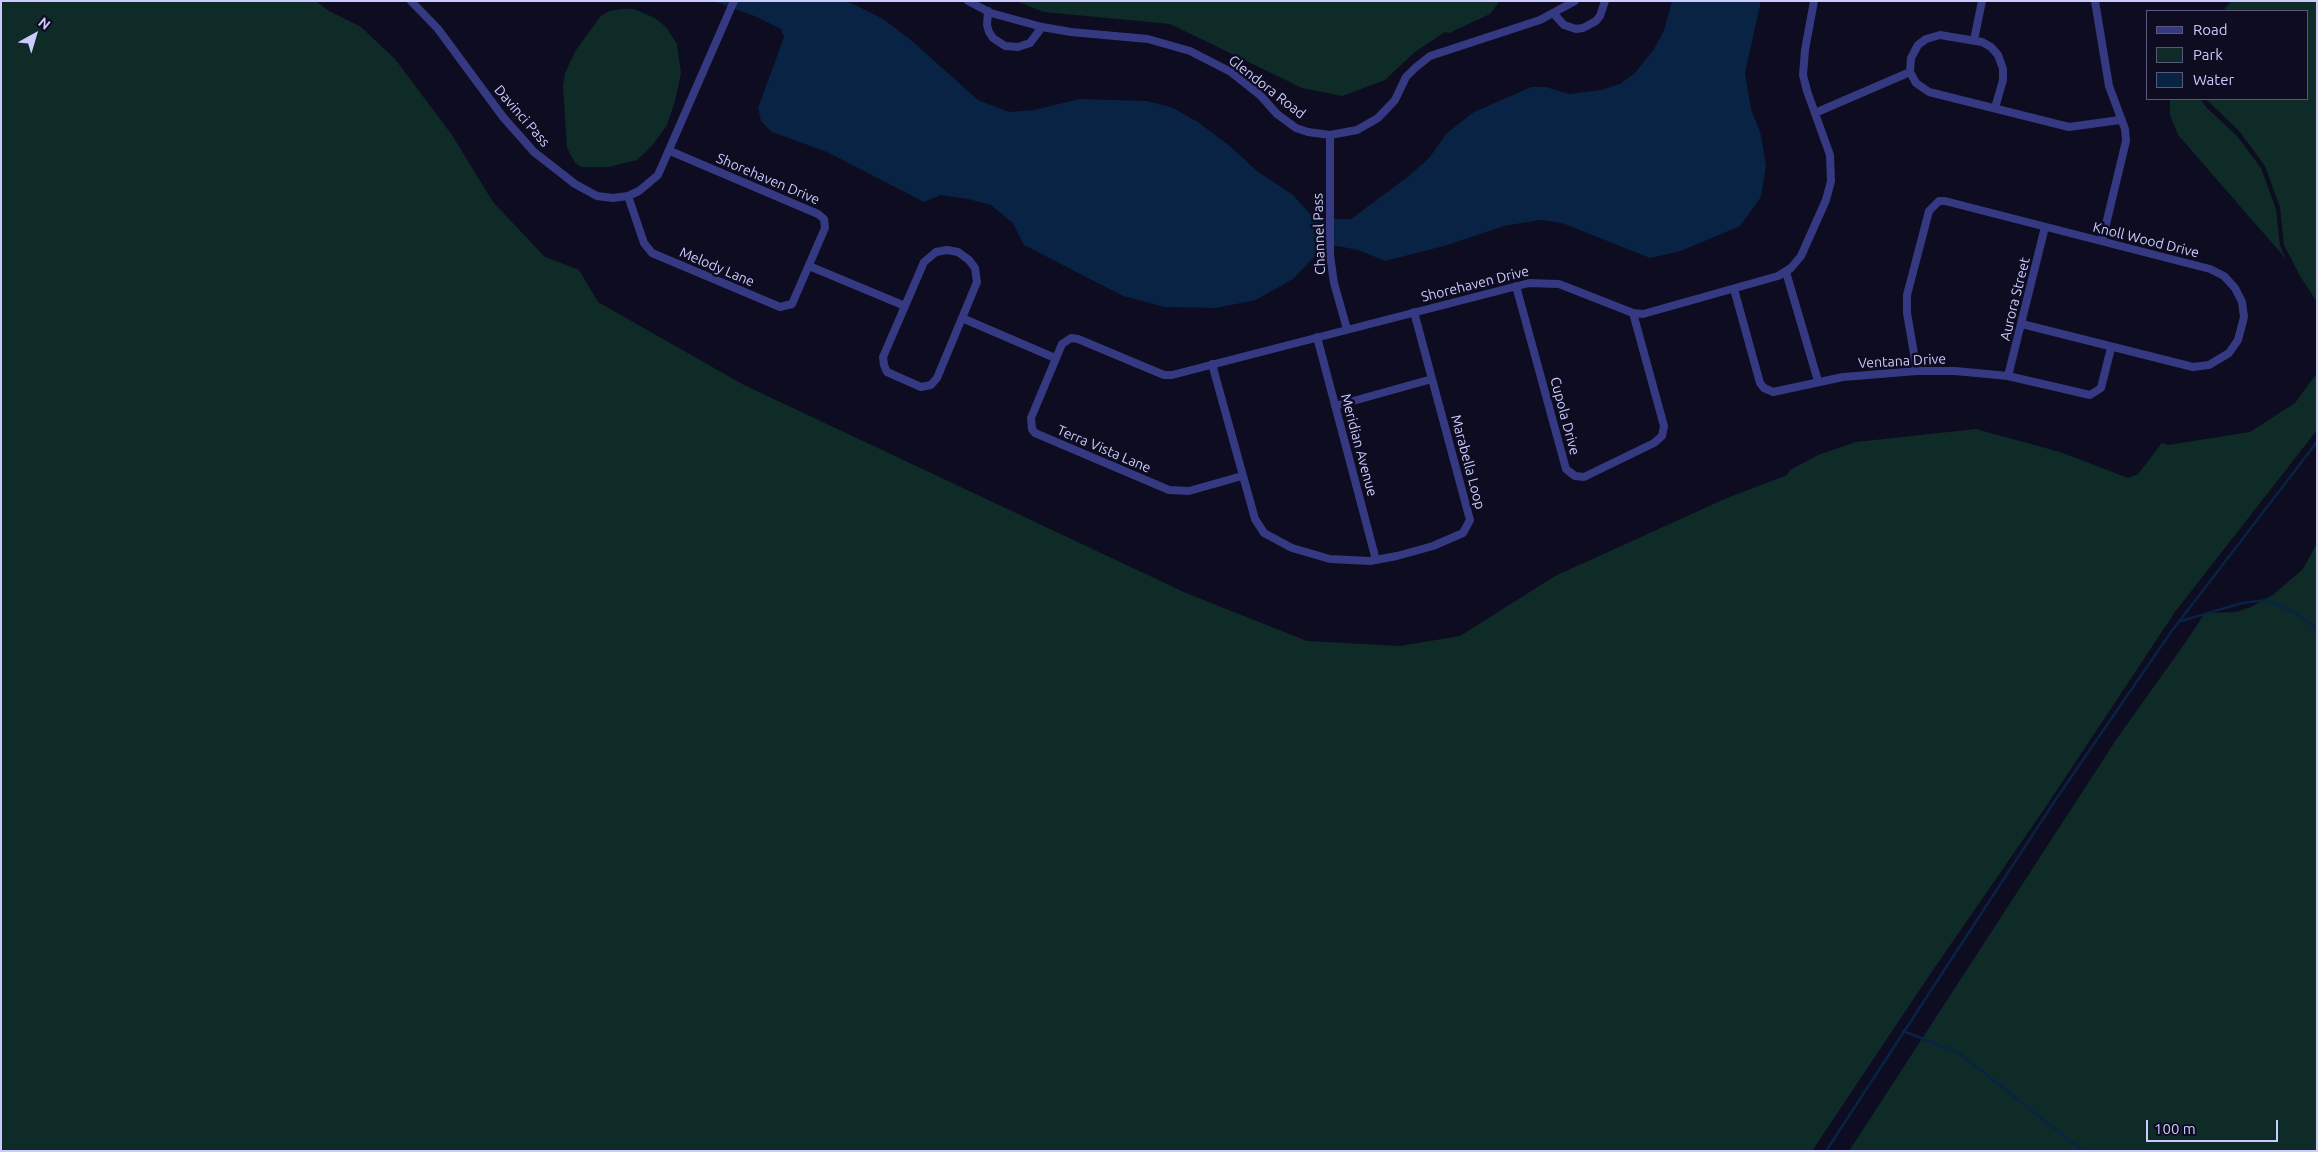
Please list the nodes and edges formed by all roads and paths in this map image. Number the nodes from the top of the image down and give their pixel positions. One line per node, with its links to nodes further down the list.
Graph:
1 (411, 1): 19 (street, Davinci Pass)
2 (734, 1): 18 (street)
3 (968, 1): 9 (street, Glendora Road)
4 (1575, 1): 10 (street, Glendora Road)
5 (1605, 1): 10 (street)
6 (1814, 1): 15 (street)
7 (1982, 1): 12 (street)
8 (2095, 1): 16 (street)
9 (988, 11): 11 (street, Glendora Road); 11 (street)
10 (1554, 14): 17 (street, Glendora Road)
11 (1042, 27): 17 (street, Glendora Road)
12 (1974, 40): 13 (street); 14 (street)
13 (1910, 72): 14 (street); 15 (street)
14 (1995, 108): 16 (street)
15 (1815, 112): 23 (street)
16 (2120, 120): 21 (street)
17 (1330, 135): 31 (street, Channel Pass)
18 (670, 151): 19 (street); 22 (street, Shorehaven Drive)
19 (628, 196): 22 (street, Melody Lane)
20 (2045, 227): 21 (street, Knoll Wood Drive); 30 (street, Aurora Street); 36 (street, Knoll Wood Drive)
21 (2102, 241): 33 (street, Knoll Wood Drive)
22 (809, 266): 26 (street)
23 (1786, 272): 25 (street, Shorehaven Drive); 39 (street)
24 (1516, 286): 27 (street, Shorehaven Drive); 28 (street, Shorehaven Drive); 28 (street, Cupola Drive)
25 (1734, 289): 28 (street, Shorehaven Drive); 39 (street, Ventana Drive)
26 (905, 306): 29 (street); 29 (street)
27 (1414, 312): 31 (street, Shorehaven Drive); 38 (street, Marabella Loop)
28 (1633, 313)
29 (962, 318): 34 (street)
30 (2022, 324): 33 (street, Knoll Wood Drive); 37 (street, Aurora Street)
31 (1347, 329): 32 (street, Shorehaven Drive)
32 (1317, 337): 35 (street, Shorehaven Drive); 40 (street, Meridian Avenue)
33 (2111, 348): 37 (street, Ventana Drive)
34 (1055, 358): 35 (street, Shorehaven Drive); 41 (street, Terra Vista Lane)
35 (1212, 364): 41 (street, Marabella Loop)
36 (1917, 371): 37 (street, Ventana Drive); 39 (street, Ventana Drive)
37 (2008, 376)
38 (1432, 379): 40 (street); 42 (street, Marabella Loop)
39 (1818, 381)
40 (1335, 406): 42 (street, Meridian Avenue)
41 (1242, 476): 42 (street, Marabella Loop)
42 (1376, 560)

